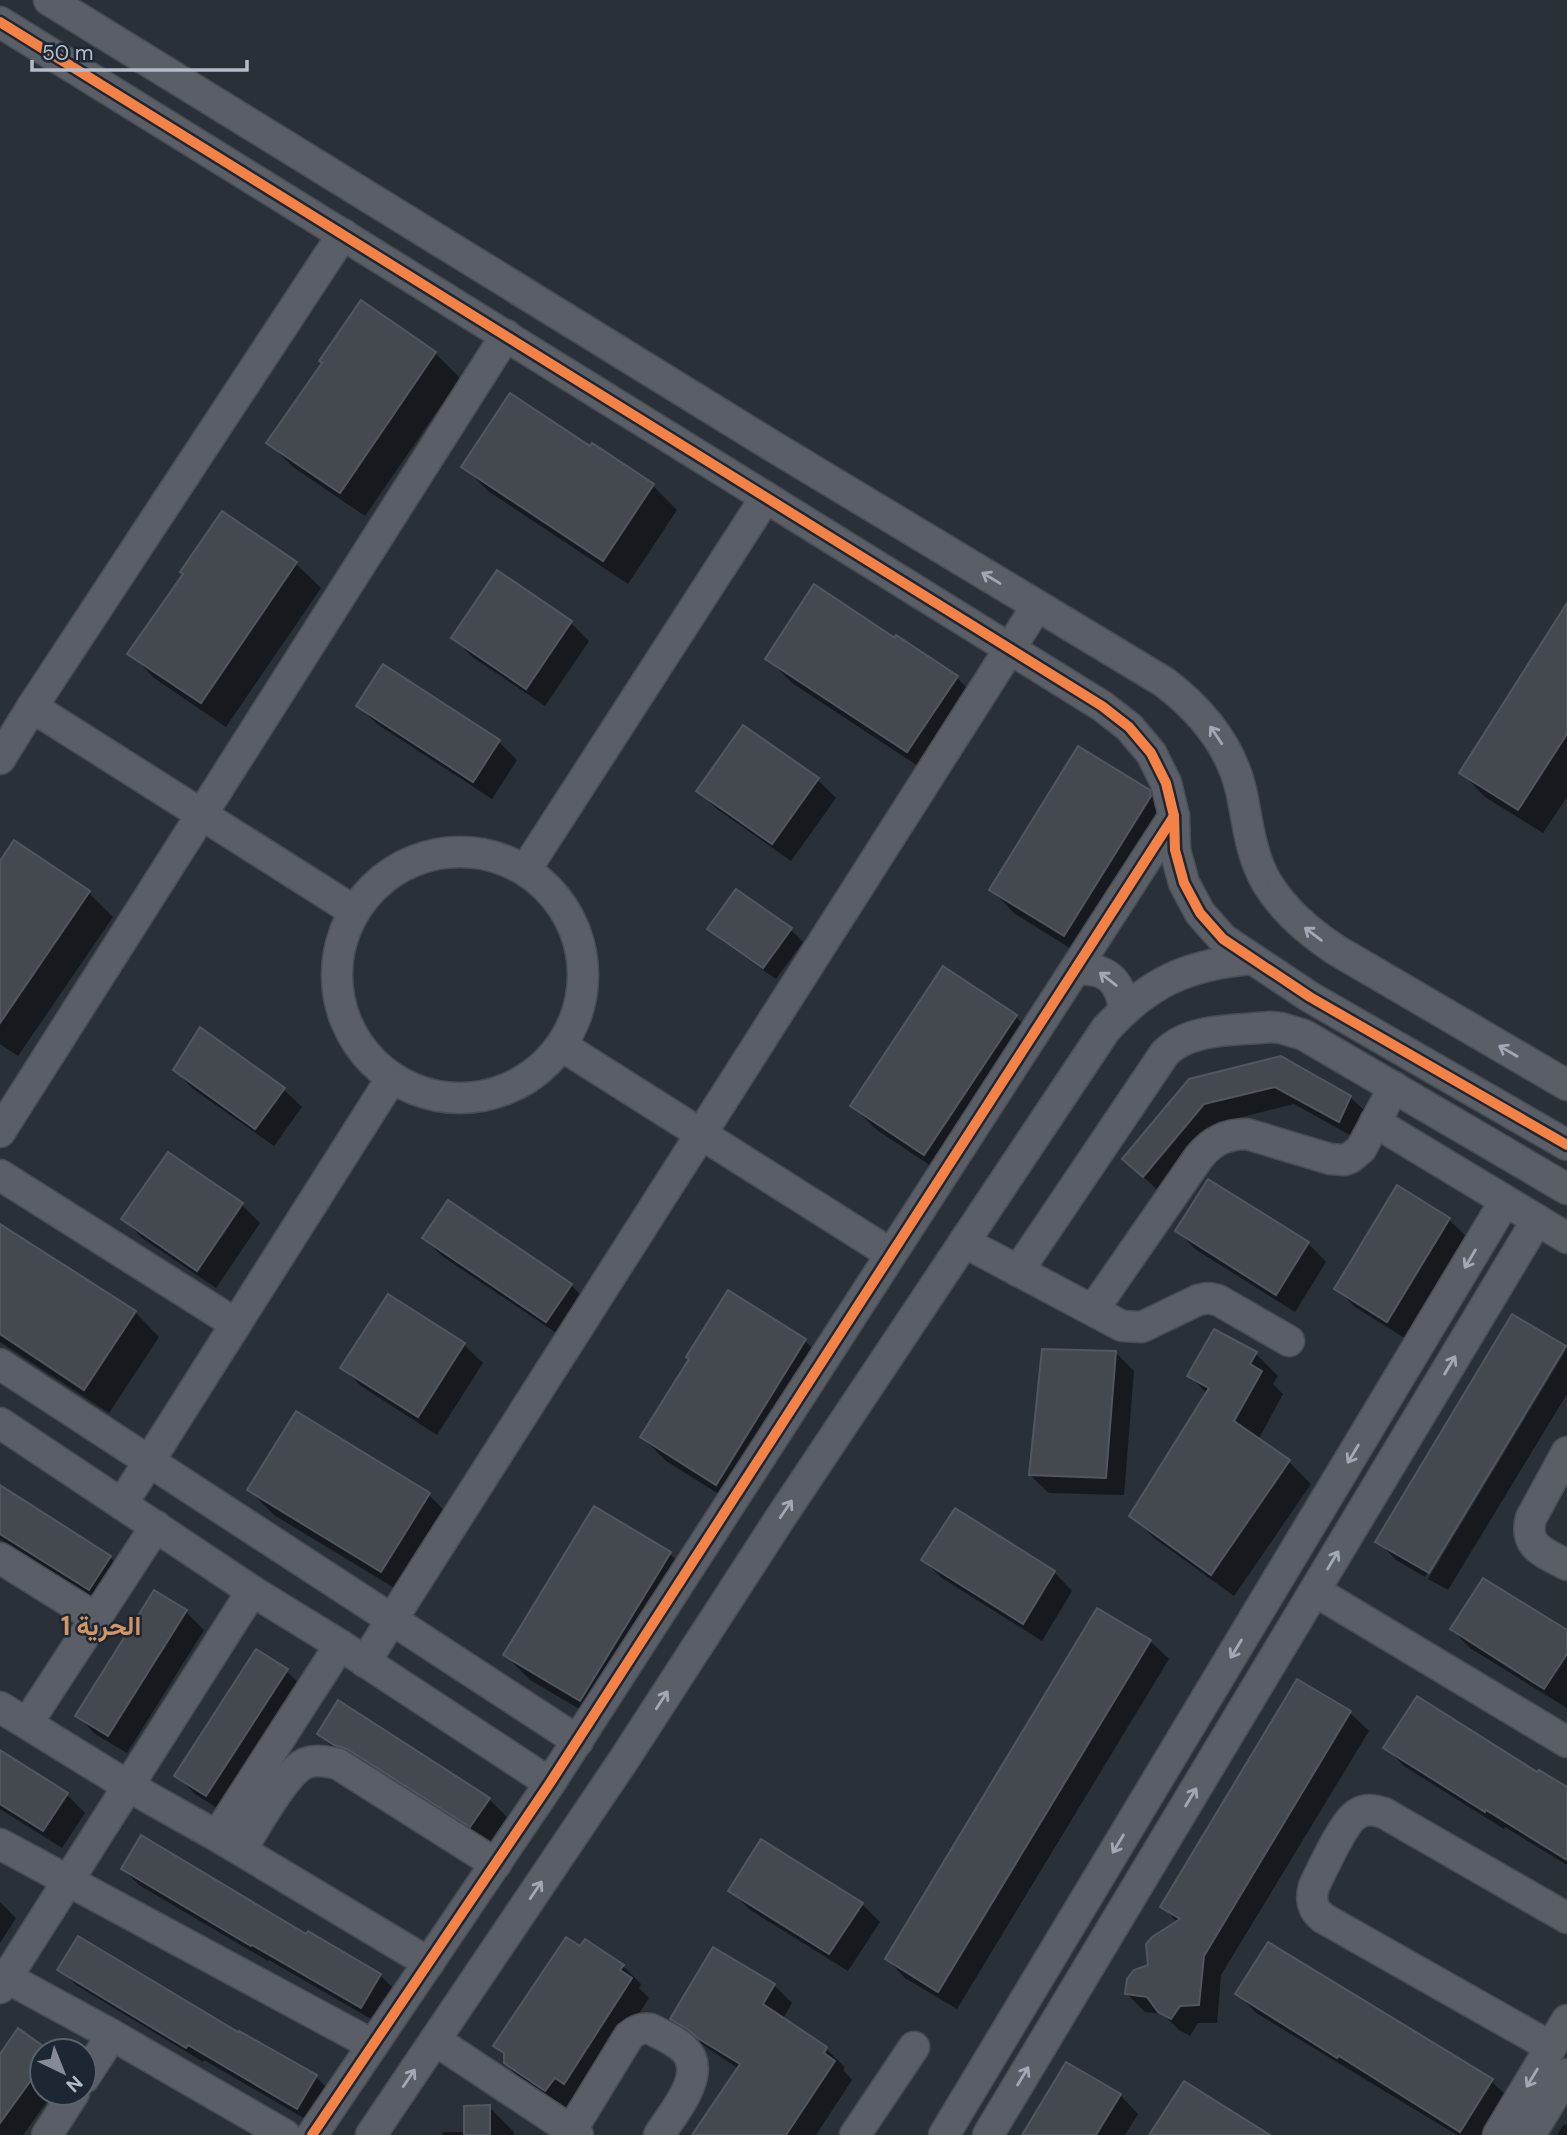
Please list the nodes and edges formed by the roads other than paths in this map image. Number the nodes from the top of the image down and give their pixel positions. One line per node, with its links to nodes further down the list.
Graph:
1 (49, 0): 3 (street)
2 (0, 22): 4 (street)
3 (223, 107): 4 (street); 8 (street, one-way to 3)
4 (200, 145): 5 (street)
5 (343, 234): 6 (street); 10 (street)
6 (506, 335): 7 (street); 12 (street)
7 (766, 497): 9 (street); 14 (street)
8 (1037, 606): 9 (street); 21 (street, one-way to 8)
9 (1010, 649): 13 (street); 25 (street)
10 (32, 706): 11 (street); 12 (street)
11 (0, 759)
12 (202, 814): 15 (street); 24 (street)
13 (1174, 816): 16 (street); 17 (street)
14 (526, 869): 15 (street); 19 (street)
15 (354, 911): 20 (street)
16 (1251, 959): 18 (street); 26 (street)
17 (1075, 970): 18 (street, one-way to 17); 33 (street)
18 (1124, 1009): 32 (street)
19 (562, 1046): 20 (street); 25 (street)
20 (391, 1079): 36 (street)
21 (1567, 1086)
22 (1394, 1087): 23 (street); 28 (street); 34 (street)
23 (1375, 1122): 29 (street); 35 (street)
24 (0, 1132)
25 (701, 1134): 33 (street); 49 (street)
26 (1567, 1145)
27 (0, 1175): 36 (street)
28 (1567, 1189)
29 (1505, 1201): 30 (street); 82 (street, one-way to 82)
30 (1537, 1220): 31 (street); 47 (street, one-way to 30)
31 (1567, 1238)
32 (964, 1242): 34 (street); 68 (street, one-way to 32)
33 (891, 1254): 54 (street)
34 (1018, 1271): 35 (street)
35 (1093, 1310): 37 (street)
36 (236, 1325): 41 (street)
37 (1289, 1341)
38 (0, 1364): 41 (street)
39 (1, 1426): 42 (street)
40 (1567, 1452): 45 (street)
41 (149, 1461): 42 (street); 49 (street)
42 (122, 1504): 43 (street)
43 (156, 1526): 46 (street); 48 (street)
44 (0, 1558): 48 (street)
45 (1567, 1565)
46 (251, 1591): 50 (street); 58 (street)
47 (1315, 1591): 55 (street); 83 (street, one-way to 47)
48 (96, 1618): 53 (street)
49 (392, 1619): 51 (street); 54 (street)
50 (340, 1645): 51 (street); 56 (street)
51 (365, 1662): 57 (street)
52 (0, 1707): 53 (street)
53 (28, 1722): 58 (street)
54 (578, 1741): 57 (street)
55 (1567, 1742)
56 (276, 1770): 59 (street); 61 (street)
57 (550, 1783): 61 (street)
58 (128, 1786): 59 (street); 62 (street)
59 (229, 1843): 64 (street)
60 (0, 1844): 62 (street)
61 (496, 1864): 64 (street)
62 (68, 1882): 65 (street); 69 (street)
63 (1567, 1918): 71 (street)
64 (429, 1963): 69 (street)
65 (2, 1980): 67 (street)
66 (1567, 2020): 71 (street)
67 (112, 2035): 72 (street); 77 (street)
68 (435, 2039): 75 (street); 79 (street, one-way to 68)
69 (373, 2045): 78 (street)
70 (914, 2047): 81 (street)
71 (1551, 2047): 84 (street, one-way to 84)
72 (98, 2056)
73 (1567, 2074): 85 (street)
74 (65, 2107): 76 (street)
75 (574, 2133): 80 (street)
76 (47, 2135)
77 (285, 2135)
78 (313, 2135)
79 (370, 2135)
80 (659, 2135)
81 (855, 2135)
82 (944, 2135)
83 (988, 2135)
84 (1498, 2135)
85 (1530, 2135)

